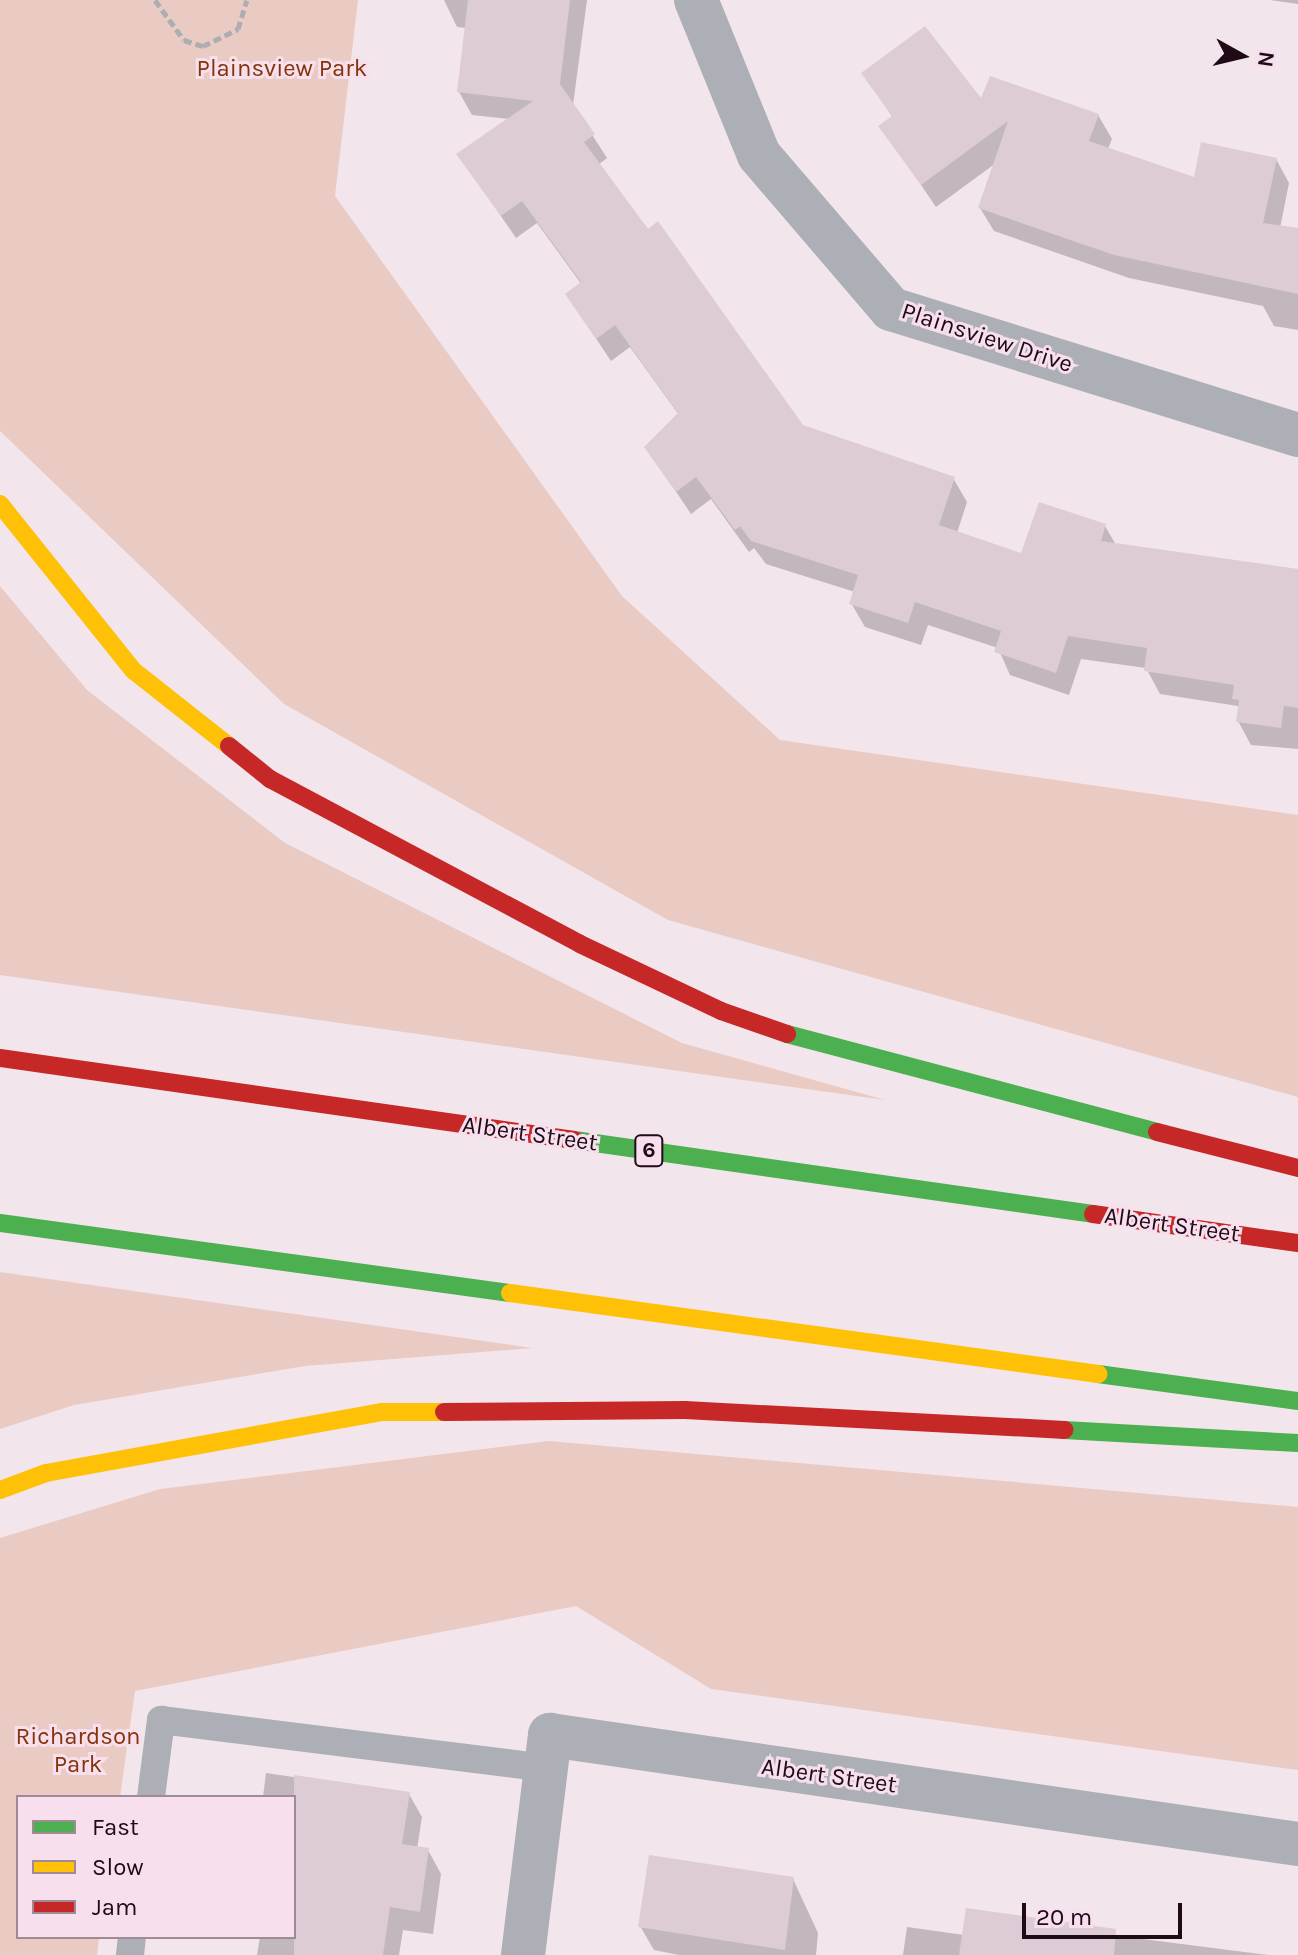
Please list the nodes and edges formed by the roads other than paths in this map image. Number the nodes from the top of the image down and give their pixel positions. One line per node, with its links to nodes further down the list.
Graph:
1 (696, 0): 2 (street, Plainsview Drive)
2 (1298, 435)
3 (0, 504): 5 (main road)
4 (0, 1058): 7 (main road, Albert Street / 6)
5 (1298, 1168)
6 (0, 1223): 8 (main road)
7 (1298, 1243)
8 (1298, 1401)
9 (1298, 1443): 10 (main road)
10 (0, 1490)
11 (548, 1752): 12 (lane); 13 (street, Albert Street); 14 (street)
12 (151, 1795)
13 (1298, 1844)
14 (523, 1955)

